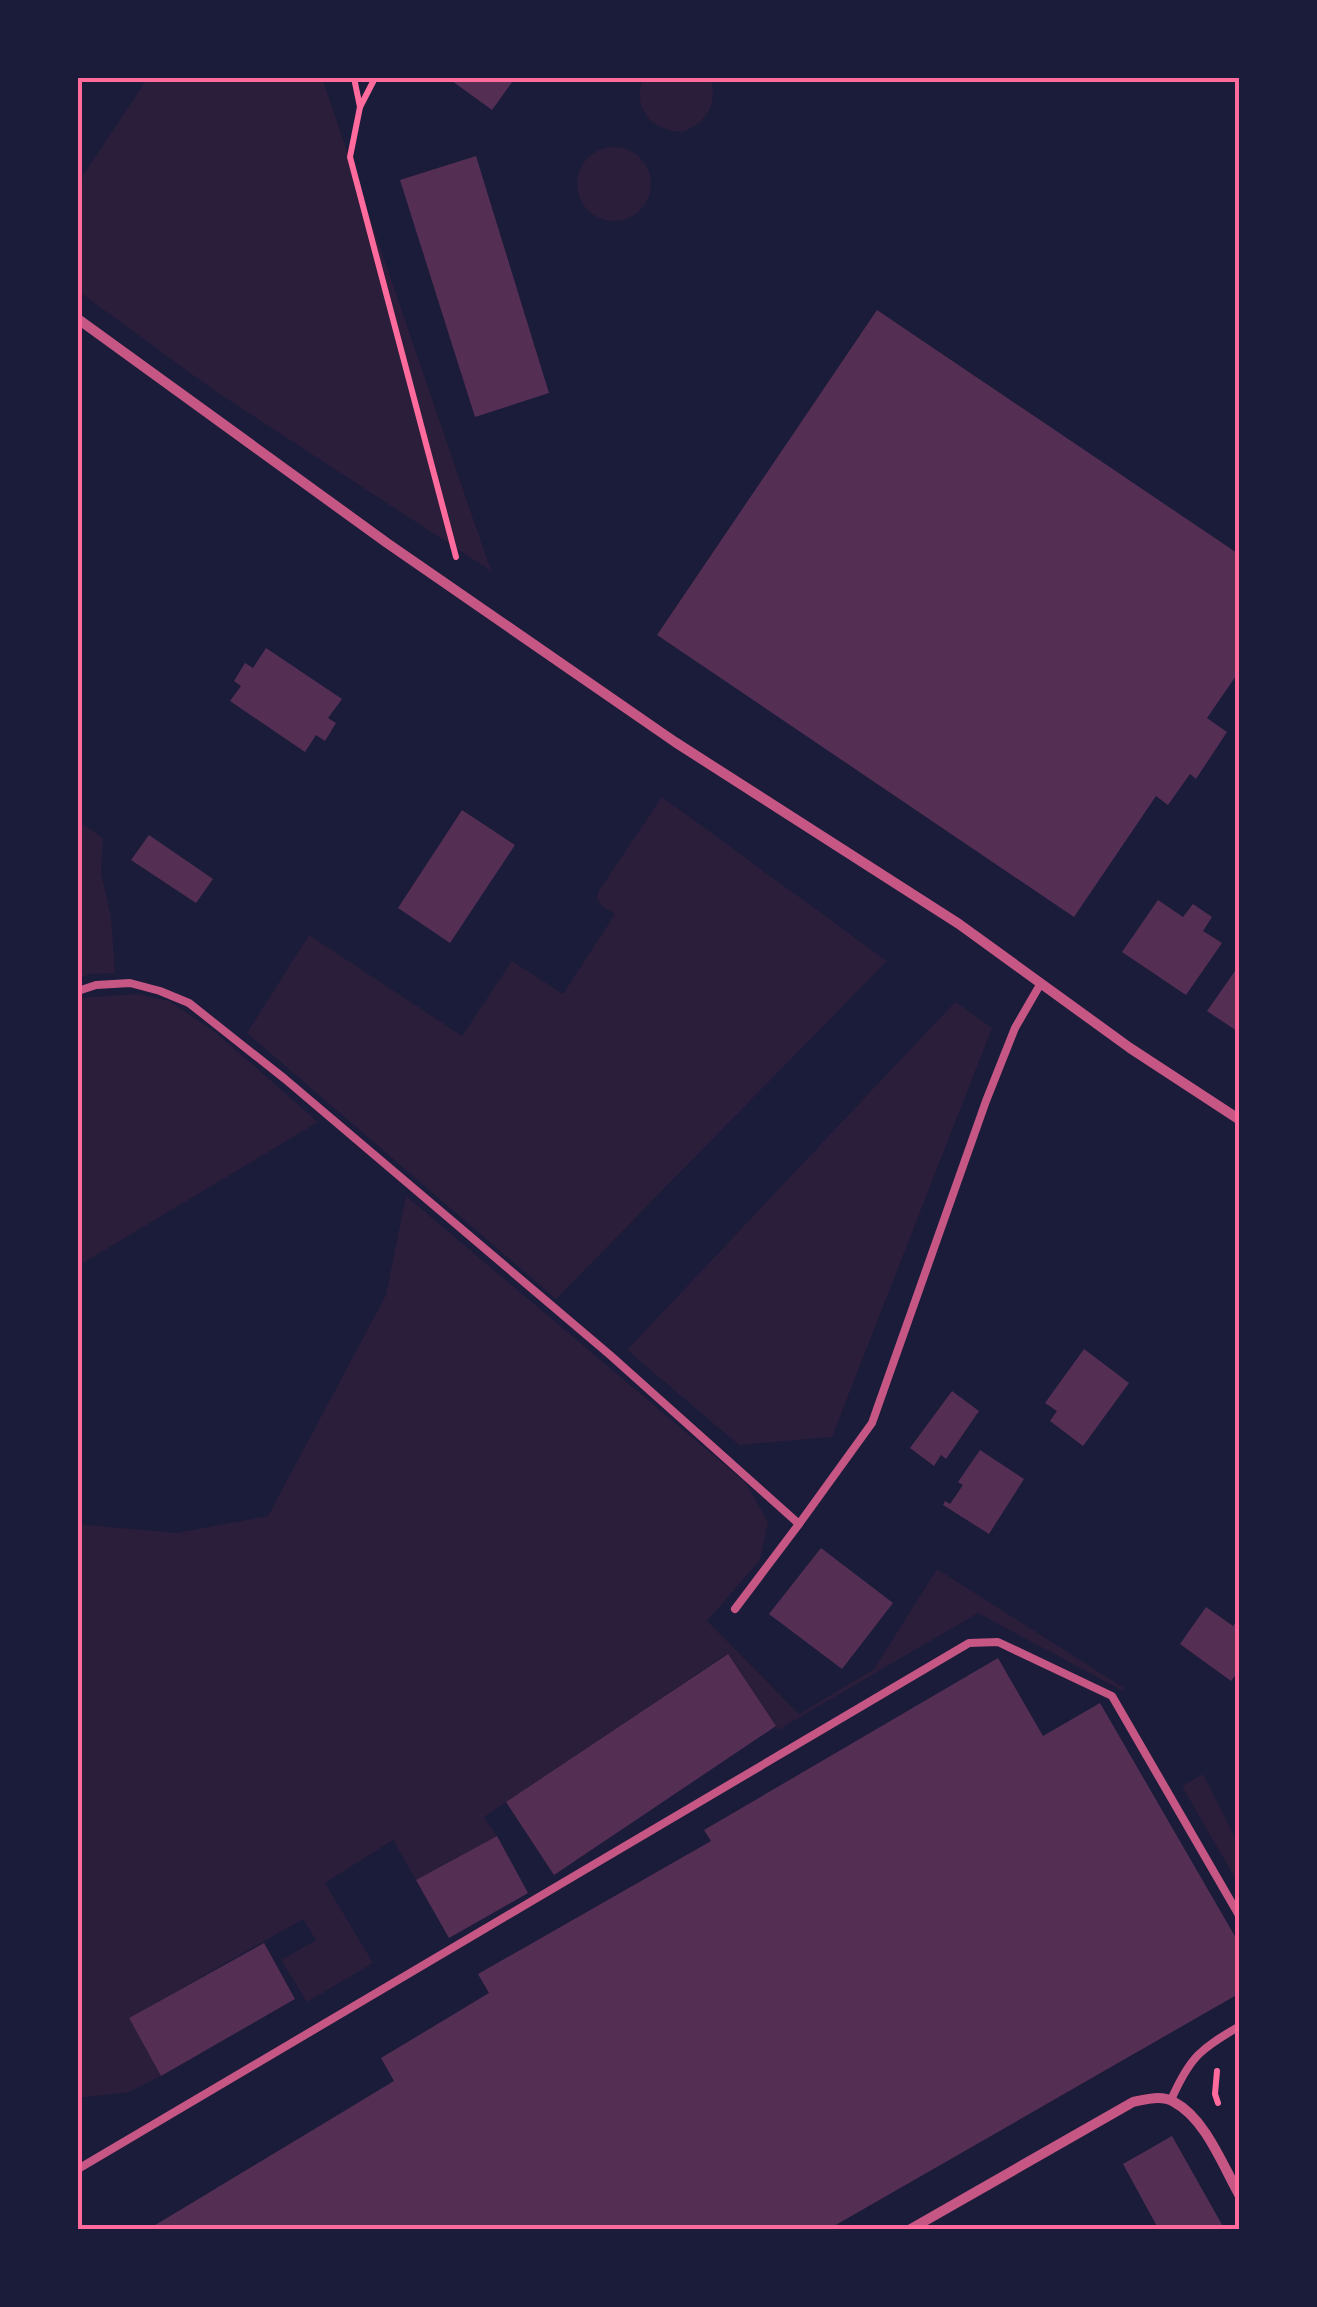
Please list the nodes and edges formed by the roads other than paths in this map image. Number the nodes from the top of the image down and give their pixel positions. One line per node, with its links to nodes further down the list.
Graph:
1 (78, 320): 2 (street)
2 (1041, 983): 4 (street); 5 (lane)
3 (78, 991): 5 (lane)
4 (1240, 1120)
5 (799, 1524): 6 (lane)
6 (734, 1609)
7 (1240, 1918): 10 (lane)
8 (1240, 2026): 9 (lane)
9 (1171, 2100): 11 (street); 12 (street)
10 (78, 2169)
11 (1240, 2196)
12 (908, 2230)

